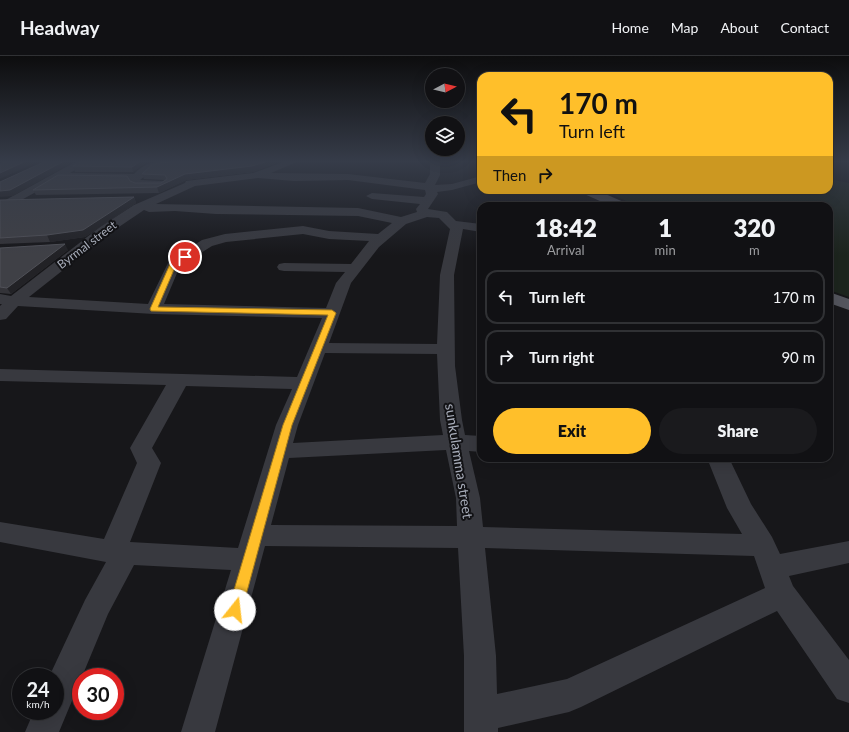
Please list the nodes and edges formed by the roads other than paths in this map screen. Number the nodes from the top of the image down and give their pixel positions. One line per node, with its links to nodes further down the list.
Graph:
1 (27, 193): 10 (street)
2 (174, 193): 14 (street, Byrmal street)
3 (185, 193): 15 (street)
4 (407, 193): 9 (street)
5 (429, 193): 9 (street)
6 (440, 193): 9 (street)
7 (594, 194): 13 (main road)
8 (372, 196): 9 (street)
9 (428, 198): 18 (street); 19 (street)
10 (14, 200): 11 (street); 12 (street); 16 (street)
11 (38, 200)
12 (0, 201)
13 (612, 202)
14 (136, 203): 15 (street); 23 (street, Byrmal street)
15 (176, 207): 17 (street)
16 (0, 208)
17 (310, 211): 18 (street); 21 (street)
18 (402, 221): 22 (street)
19 (452, 224): 20 (street); 34 (street, sunkulamma street)
20 (477, 227)
21 (303, 230): 22 (street); 30 (street)
22 (381, 238): 26 (street)
23 (89, 242): 24 (street); 27 (street, Byrmal street)
24 (63, 246)
25 (284, 267): 26 (street)
26 (356, 268): 31 (street)
27 (7, 300): 30 (street); 32 (street, Byrmal street)
28 (833, 300): 29 (main road)
29 (849, 306)
30 (154, 309): 31 (street)
31 (332, 313): 33 (street)
32 (0, 315)
33 (318, 348): 34 (street); 37 (street)
34 (446, 349): 38 (street, sunkulamma street)
35 (0, 375): 36 (street)
36 (180, 380): 37 (street); 46 (street)
37 (304, 383): 40 (street)
38 (456, 442): 39 (street); 40 (street); 43 (street, sunkulamma street)
39 (477, 444)
40 (280, 451): 44 (street)
41 (720, 462): 47 (street)
42 (0, 532): 46 (street)
43 (470, 537): 44 (street); 47 (street); 51 (street, sunkulamma street)
44 (253, 548): 46 (street); 53 (street)
45 (849, 552): 47 (street)
46 (119, 553): 48 (street)
47 (773, 569): 49 (street); 51 (street)
48 (64, 682)
49 (849, 687)
50 (47, 720): 52 (street)
51 (481, 723)
52 (42, 732)
53 (198, 732)

